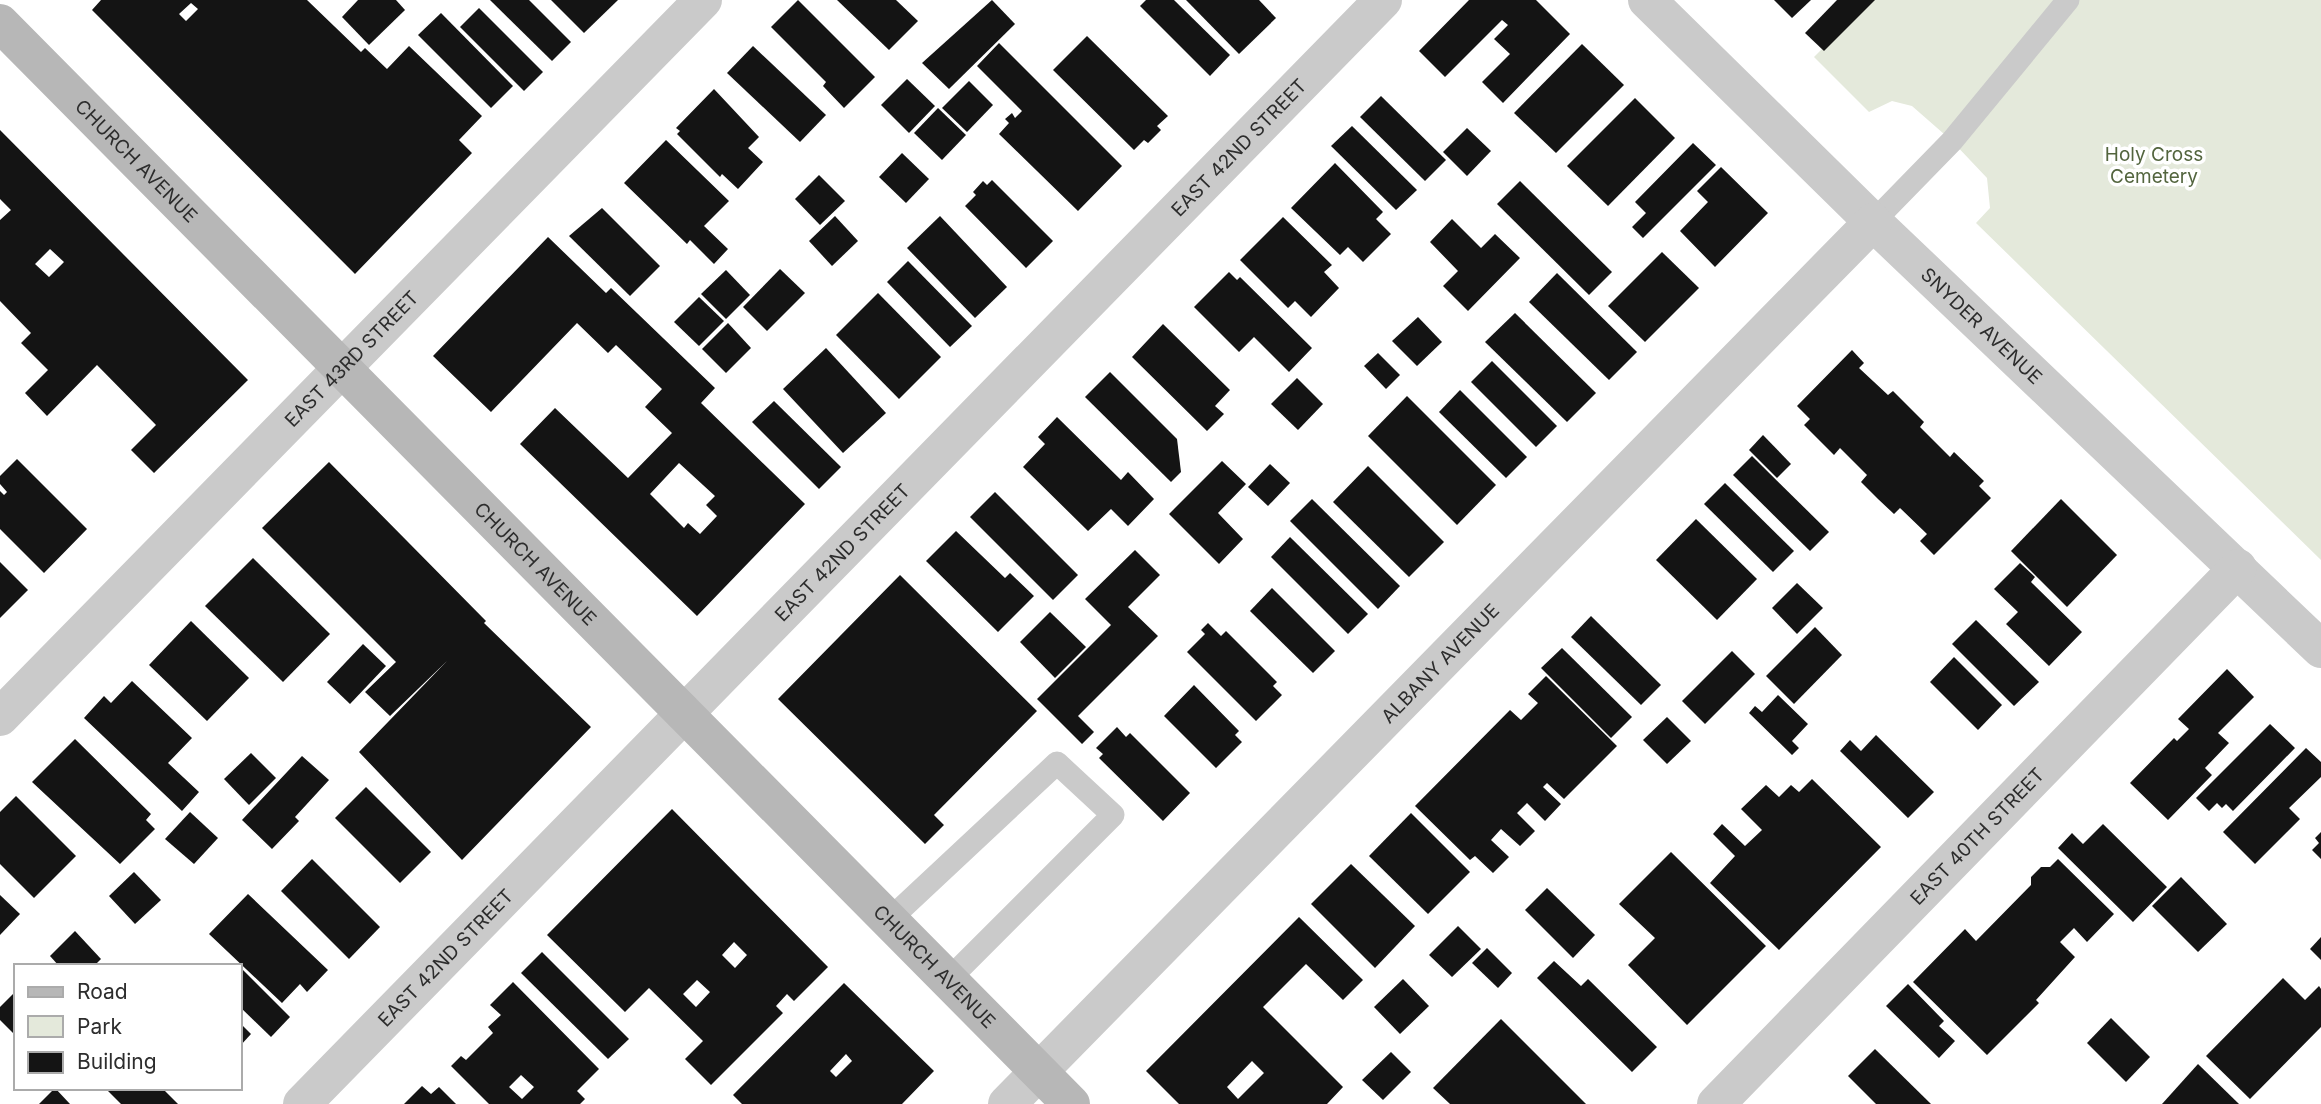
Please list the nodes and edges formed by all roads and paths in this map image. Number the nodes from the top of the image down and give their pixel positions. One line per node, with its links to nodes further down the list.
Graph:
1 (703, 0): 7 (street, EAST 43RD STREET)
2 (1383, 0): 10 (street, EAST 42ND STREET)
3 (1647, 0): 6 (street, SNYDER AVENUE)
4 (2068, 0): 6 (lane)
5 (0, 23): 7 (main road, CHURCH AVENUE)
6 (1873, 222): 8 (street, SNYDER AVENUE); 14 (street, ALBANY AVENUE)
7 (341, 368): 10 (main road, CHURCH AVENUE); 11 (street, EAST 43RD STREET)
8 (2238, 568): 9 (street, SNYDER AVENUE); 18 (street, EAST 40TH STREET)
9 (2321, 649)
10 (683, 714): 12 (main road, CHURCH AVENUE); 15 (street, EAST 42ND STREET)
11 (0, 717)
12 (888, 921): 13 (main road, CHURCH AVENUE); 13 (lane)
13 (947, 980): 14 (main road, CHURCH AVENUE)
14 (1039, 1072): 16 (street, ALBANY AVENUE); 17 (main road, CHURCH AVENUE)
15 (302, 1104)
16 (1007, 1104)
17 (1071, 1104)
18 (1716, 1104)

